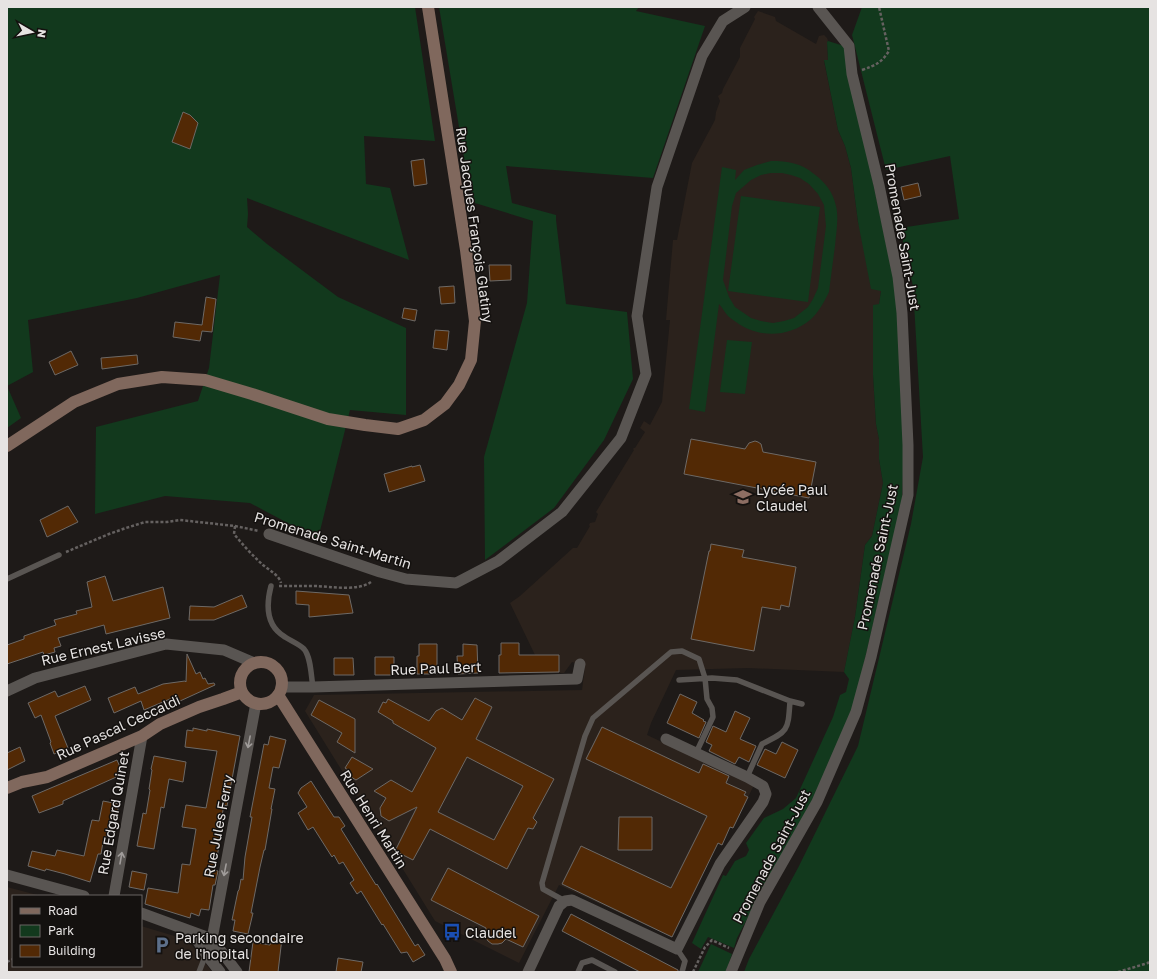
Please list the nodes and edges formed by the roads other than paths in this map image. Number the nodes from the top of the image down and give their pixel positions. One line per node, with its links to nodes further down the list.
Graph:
1 (428, 7): 4 (main road, Rue Jacques François Glatiny)
2 (745, 7): 5 (street, Promenade Saint-Martin)
3 (818, 7): 44 (street, Promenade Saint-Just)
4 (7, 446)
5 (269, 534)
6 (59, 555): 7 (lane)
7 (7, 579)
8 (271, 586): 13 (lane)
9 (254, 663): 14 (street, Rue Ernest Lavisse); 15 (main road); 16 (main road)
10 (580, 664): 13 (street, Rue Paul Bert)
11 (705, 678): 12 (lane); 17 (lane); 22 (lane); 28 (lane)
12 (679, 680)
13 (313, 687): 15 (street, Rue Paul Bert)
14 (7, 691)
15 (280, 691): 18 (main road); 34 (main road, Rue Henri Martin)
16 (242, 692): 18 (main road); 20 (main road, Rue Pascal Ceccaldi)
17 (790, 701): 19 (lane); 23 (lane)
18 (256, 704): 31 (street, Rue Jules Ferry, one-way to 31)
19 (802, 704)
20 (142, 736): 24 (main road, Rue Pascal Ceccaldi); 27 (street, Rue Edgard Quinet, one-way to 20)
21 (666, 739): 22 (street)
22 (696, 753): 23 (street)
23 (747, 777): 32 (street)
24 (7, 788)
25 (7, 875): 26 (street)
26 (80, 895)
27 (114, 895)
28 (565, 901): 32 (street); 40 (street)
29 (142, 913): 30 (street)
30 (192, 932): 31 (street); 33 (street)
31 (212, 939): 33 (street, Rue Jules Ferry); 37 (street)
32 (677, 949): 43 (lane)
33 (206, 954): 35 (lane); 36 (street)
34 (445, 959): 38 (main road, Rue Henri Martin); 39 (main road, Rue Henri Martin)
35 (199, 972)
36 (220, 972)
37 (237, 972)
38 (451, 972)
39 (461, 972)
40 (528, 972)
41 (578, 972): 42 (lane)
42 (616, 972)
43 (682, 972)
44 (731, 972)

